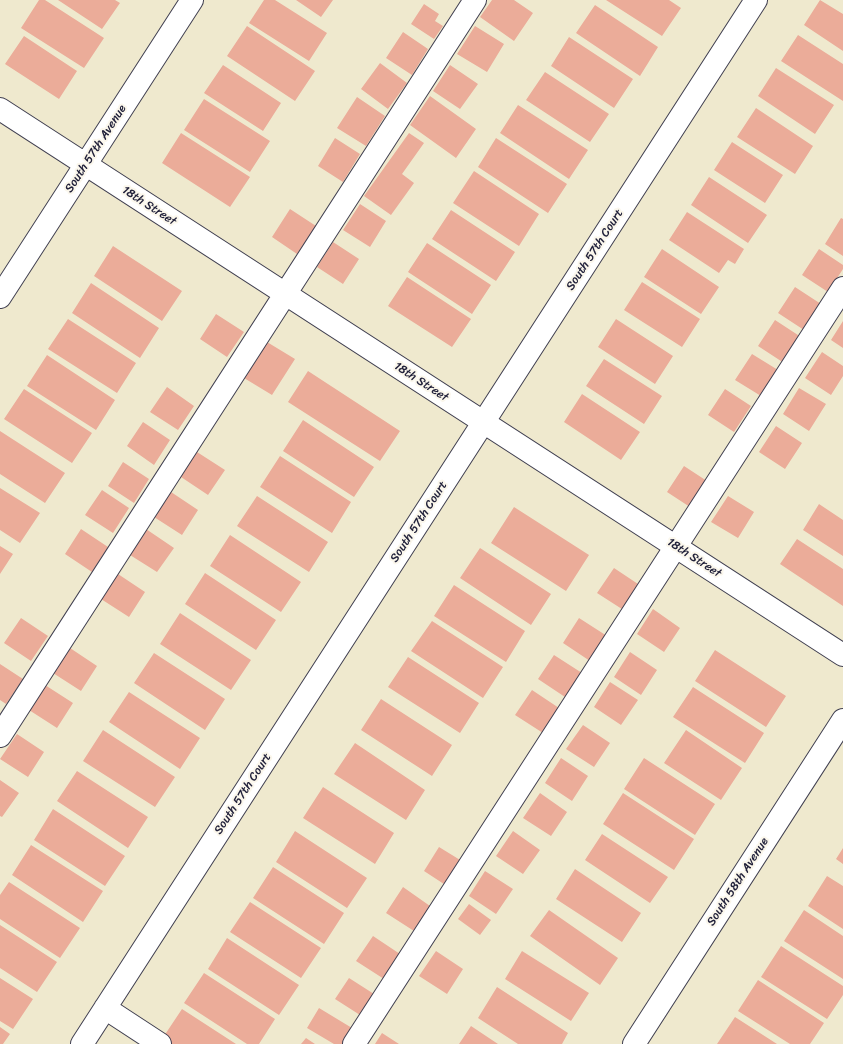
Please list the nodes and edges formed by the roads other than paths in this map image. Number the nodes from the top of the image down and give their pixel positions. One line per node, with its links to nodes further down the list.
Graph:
1 (192, 0): 5 (street, South 57th Avenue)
2 (475, 0): 7 (street)
3 (756, 0): 9 (street, South 57th Court)
4 (0, 109): 5 (street, 18th Street)
5 (86, 165): 7 (street, 18th Street); 8 (street, South 57th Avenue)
6 (843, 288): 10 (street)
7 (285, 294): 9 (street, 18th Street); 13 (street)
8 (0, 297)
9 (484, 422): 10 (street, 18th Street); 14 (street, South 57th Court)
10 (676, 546): 11 (street, 18th Street); 17 (street)
11 (843, 655)
12 (843, 720): 18 (street, South 58th Avenue)
13 (0, 736)
14 (105, 1008): 15 (street, South 57th Court); 16 (street)
15 (82, 1044)
16 (160, 1044)
17 (354, 1044)
18 (634, 1044)

